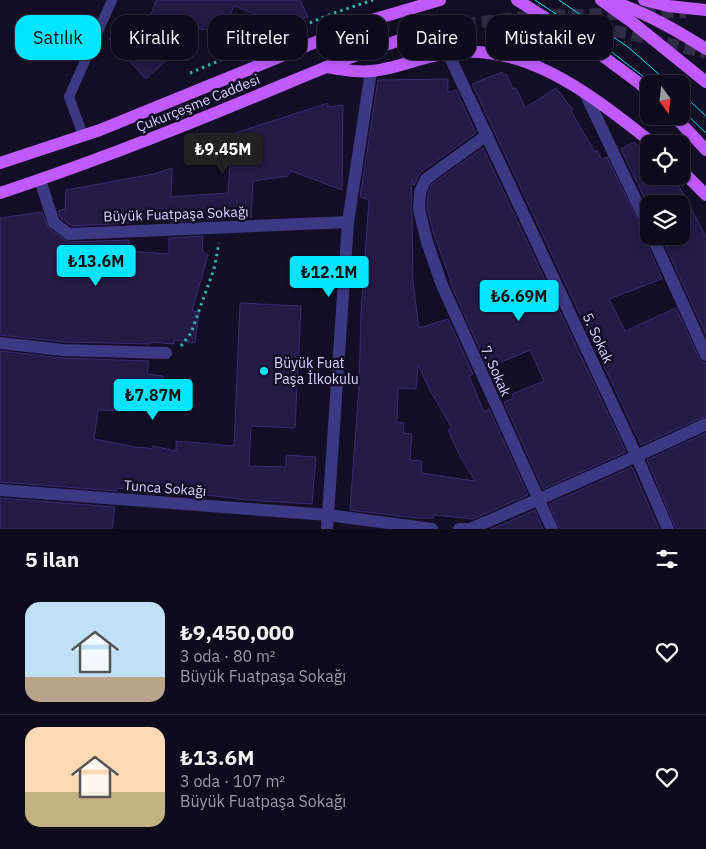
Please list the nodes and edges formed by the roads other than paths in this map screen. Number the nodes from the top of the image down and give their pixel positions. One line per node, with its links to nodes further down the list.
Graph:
1 (112, 0): 21 (lane)
2 (440, 0): 21 (main road, Çukurçeşme Caddesi)
3 (517, 0): 16 (main road)
4 (600, 0): 15 (main road)
5 (606, 0): 9 (main road)
6 (644, 0): 7 (main road)
7 (706, 10)
8 (398, 40): 13 (main road, Çukurçeşme Caddesi)
9 (706, 49)
10 (476, 51): 17 (main road)
11 (418, 60): 14 (main road)
12 (451, 60): 19 (street, 5. Sokak)
13 (326, 67): 14 (main road); 25 (main road, Çukurçeşme Caddesi)
14 (371, 71): 29 (street)
15 (706, 82)
16 (640, 84)
17 (585, 93): 20 (main road); 28 (street)
18 (682, 125): 22 (main road)
19 (486, 135): 35 (street, 5. Sokak); 37 (street, 7. Sokak)
20 (642, 135)
21 (83, 136): 23 (main road, Çukurçeşme Caddesi)
22 (706, 150)
23 (0, 163)
24 (690, 179): 27 (main road)
25 (40, 180): 26 (main road, Çukurçeşme Caddesi); 29 (street, Büyük Fuatpaşa Sokağı)
26 (0, 193)
27 (705, 195)
28 (640, 209)
29 (348, 222): 38 (street)
30 (656, 245): 33 (street)
31 (0, 343): 32 (street)
32 (166, 353)
33 (706, 355)
34 (706, 424): 35 (street)
35 (637, 457): 37 (street); 43 (street, 5. Sokak)
36 (0, 490): 38 (street, Tunca Sokağı)
37 (539, 500): 41 (street); 42 (street, 7. Sokak)
38 (328, 515): 39 (street); 40 (street, Tunca Sokağı)
39 (327, 529)
40 (432, 529)
41 (459, 529)
42 (552, 529)
43 (668, 529)

